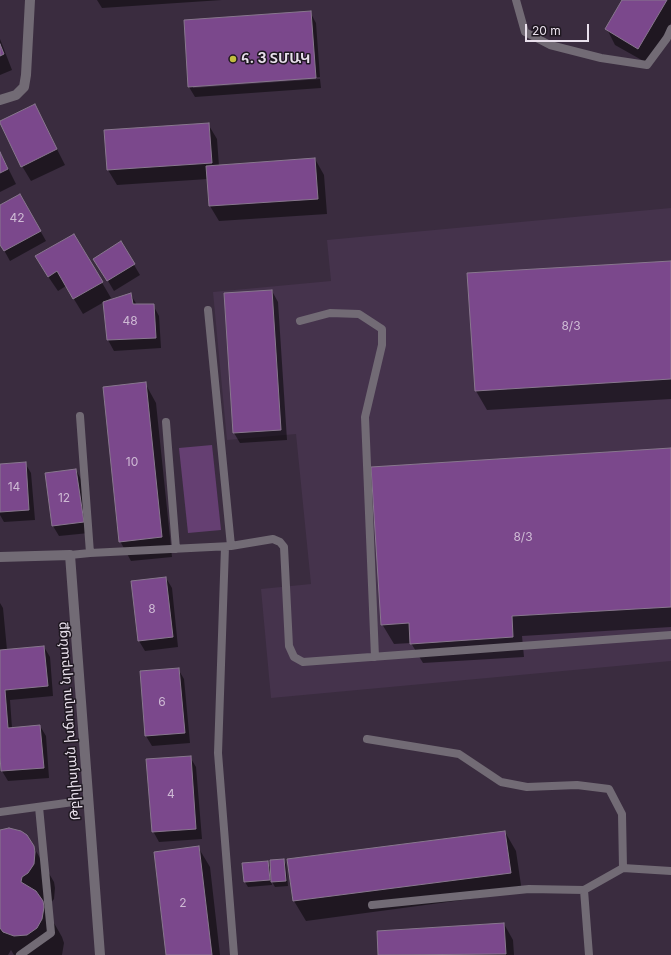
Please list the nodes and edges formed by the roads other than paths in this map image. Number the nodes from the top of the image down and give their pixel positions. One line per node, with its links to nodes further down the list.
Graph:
1 (30, 0): 4 (street)
2 (516, 0): 3 (lane)
3 (671, 29)
4 (0, 100)
5 (208, 310): 9 (lane)
6 (300, 321): 15 (lane)
7 (80, 416): 11 (lane)
8 (166, 422): 10 (lane)
9 (228, 546): 10 (lane); 15 (lane); 26 (lane)
10 (176, 549): 11 (lane)
11 (90, 553): 12 (lane)
12 (70, 555): 13 (street); 17 (street, Թբիլիսյան խճուղու նրբանցք)
13 (0, 557)
14 (671, 635): 15 (lane)
15 (375, 657)
16 (366, 739): 20 (lane)
17 (88, 800): 18 (lane); 25 (street, Թբիլիսյան խճուղու նրբանցք)
18 (39, 807): 19 (lane); 24 (lane)
19 (0, 812)
20 (623, 868): 21 (lane); 22 (lane)
21 (671, 871)
22 (584, 890): 23 (lane); 27 (lane)
23 (372, 905)
24 (20, 955)
25 (100, 955)
26 (234, 955)
27 (589, 955)

